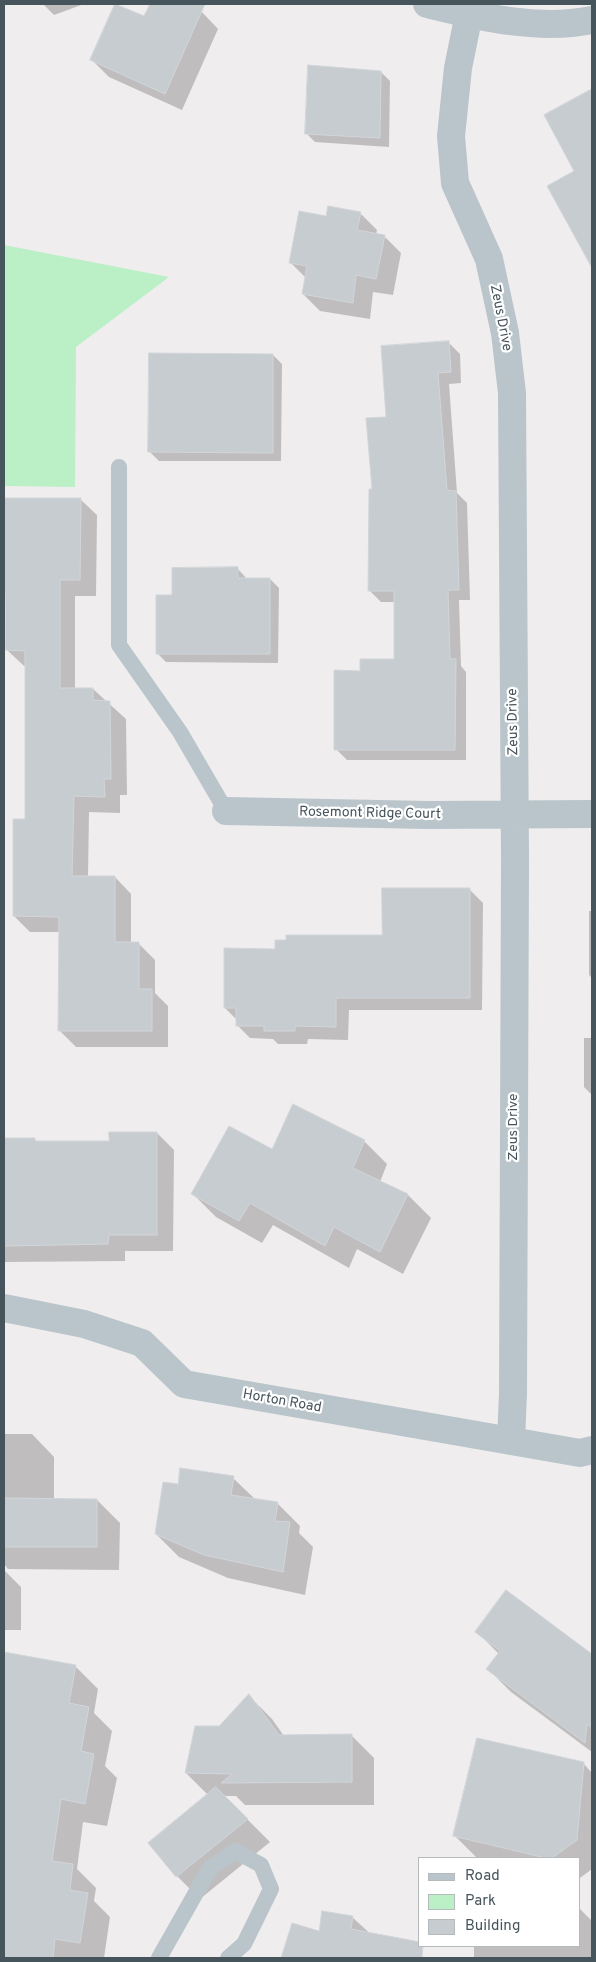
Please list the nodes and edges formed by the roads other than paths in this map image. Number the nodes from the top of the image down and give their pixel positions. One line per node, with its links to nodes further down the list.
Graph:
1 (427, 4): 2 (street)
2 (469, 14): 3 (street); 7 (street, Zeus Drive)
3 (592, 20)
4 (120, 467): 5 (lane)
5 (226, 811): 7 (street, Rosemont Ridge Court)
6 (592, 814): 7 (street, Rosemont Ridge Court)
7 (515, 815): 9 (street, Zeus Drive)
8 (4, 1308): 9 (street, Horton Road)
9 (511, 1441): 10 (street, Horton Road)
10 (588, 1455)
11 (159, 1958): 12 (lane)
12 (228, 1958)

